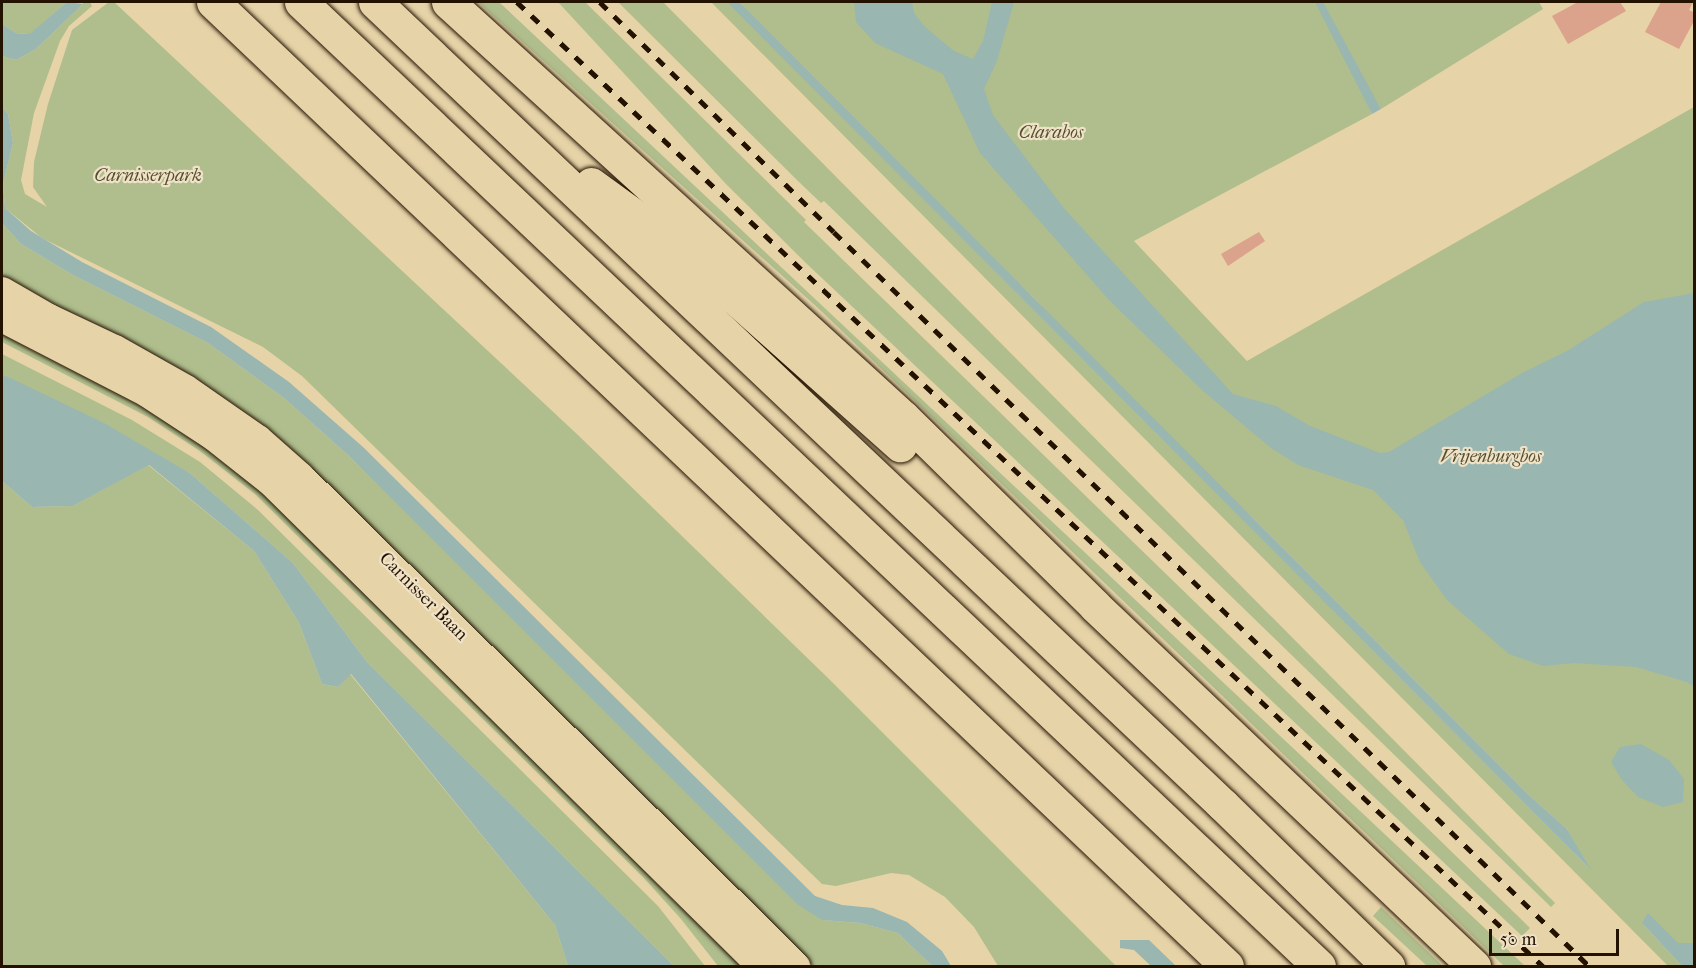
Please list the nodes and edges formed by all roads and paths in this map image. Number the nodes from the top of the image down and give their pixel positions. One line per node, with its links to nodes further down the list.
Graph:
1 (213, 2): 11 (highway)
2 (301, 2): 12 (highway)
3 (375, 2): 5 (highway)
4 (448, 2): 8 (highway)
5 (478, 102): 8 (highway); 13 (highway)
6 (2, 291): 10 (main road, Carnisser Baan)
7 (2, 318): 9 (main road, Carnisser Baan)
8 (1095, 606): 14 (highway)
9 (761, 966)
10 (796, 966)
11 (1227, 966)
12 (1319, 966)
13 (1388, 966)
14 (1474, 966)

